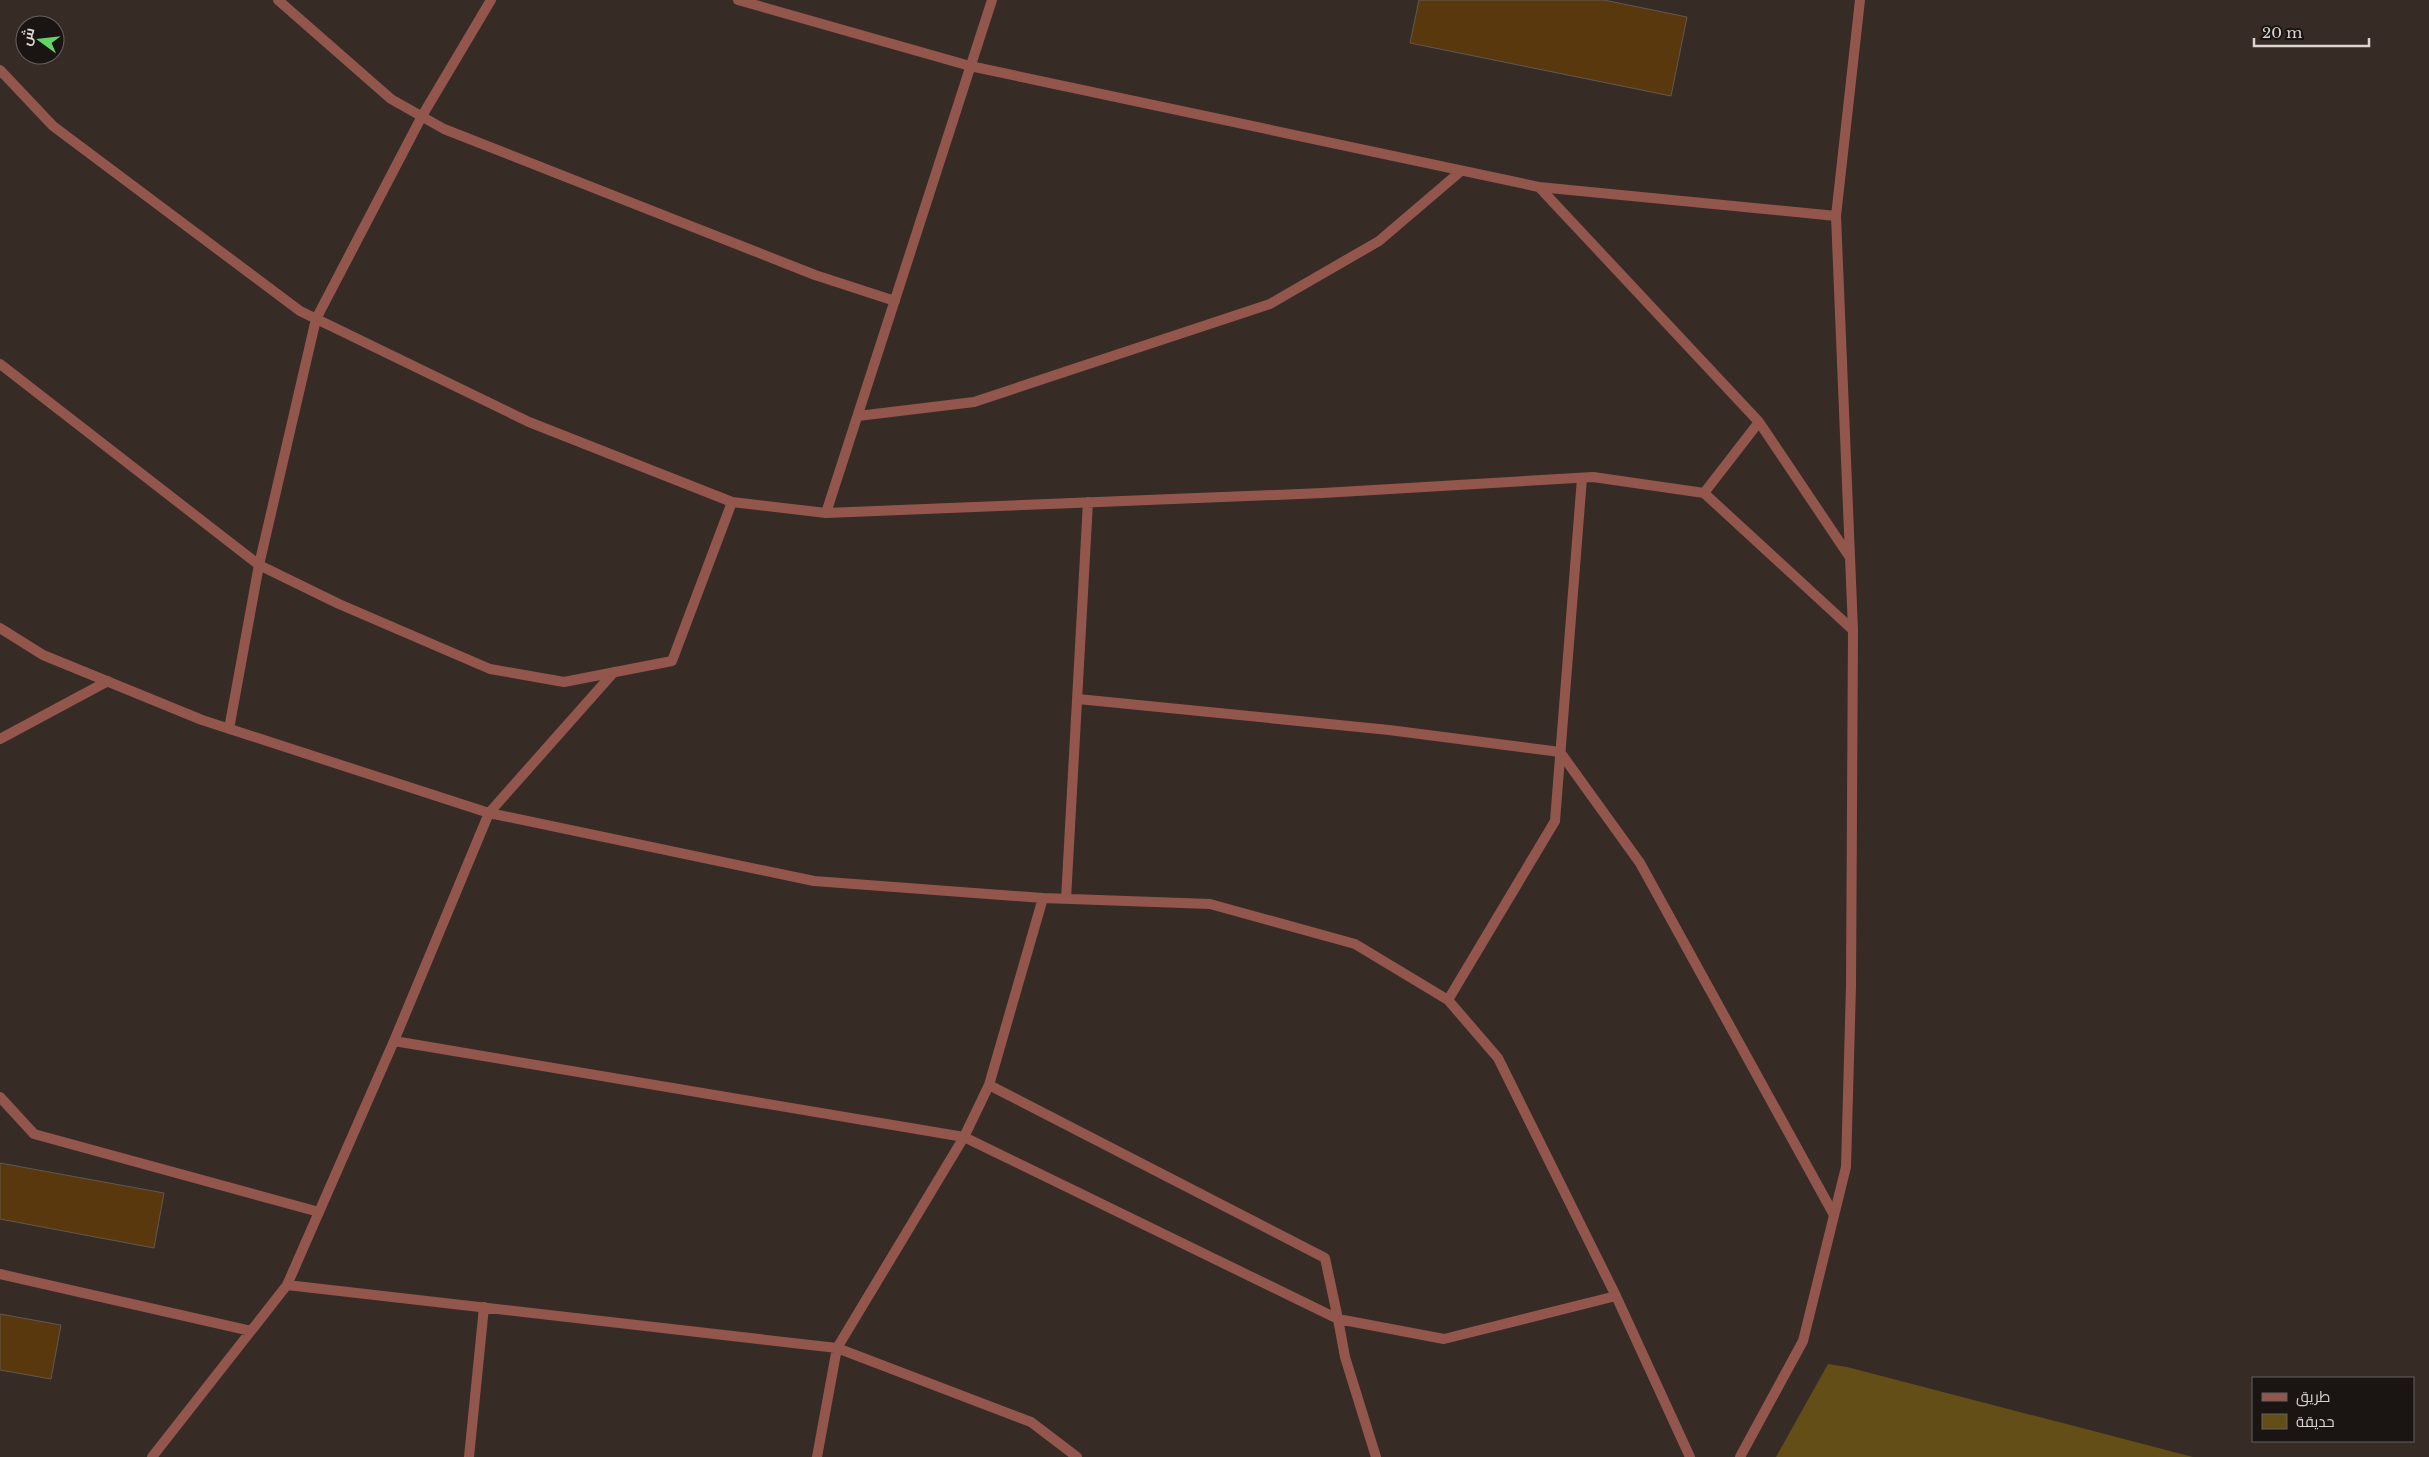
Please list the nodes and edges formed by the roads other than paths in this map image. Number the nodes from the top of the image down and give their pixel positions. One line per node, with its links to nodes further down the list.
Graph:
1 (278, 0): 8 (street)
2 (491, 0): 8 (street)
3 (738, 0): 6 (street)
4 (992, 0): 6 (street)
5 (1860, 0): 11 (street)
6 (970, 66): 9 (street); 12 (street)
7 (0, 70): 13 (street)
8 (422, 116): 12 (street); 13 (street)
9 (1461, 171): 10 (street); 15 (street)
10 (1538, 187): 11 (street); 16 (street)
11 (1836, 216): 22 (street)
12 (895, 301): 15 (street)
13 (316, 319): 19 (street); 23 (street)
14 (0, 364): 23 (street)
15 (858, 416): 21 (street)
16 (1759, 422): 18 (street); 22 (street)
17 (1582, 478): 18 (street); 20 (street); 31 (street)
18 (1704, 493): 25 (street)
19 (732, 502): 21 (street); 26 (street)
20 (1088, 502): 21 (street); 28 (street)
21 (826, 513)
22 (1849, 556): 25 (street)
23 (259, 565): 26 (street); 29 (street)
24 (0, 628): 27 (street)
25 (1854, 630): 41 (street)
26 (614, 672): 32 (street)
27 (108, 681): 29 (street); 30 (street)
28 (1078, 699): 31 (street); 34 (street)
29 (229, 728): 32 (street)
30 (0, 739)
31 (1560, 752): 35 (street); 41 (street)
32 (489, 813): 33 (street); 36 (street)
33 (1043, 898): 34 (street); 37 (street)
34 (1066, 899): 35 (street)
35 (1448, 1000): 44 (street)
36 (394, 1041): 39 (street); 40 (street)
37 (989, 1085): 39 (street); 46 (street)
38 (0, 1098): 40 (street)
39 (964, 1137): 46 (street); 48 (street)
40 (319, 1212): 43 (street)
41 (1834, 1215): 55 (street)
42 (0, 1274): 47 (street)
43 (287, 1285): 45 (street); 47 (street)
44 (1616, 1296): 46 (street); 54 (street)
45 (484, 1307): 48 (street); 50 (street)
46 (1338, 1319): 53 (street)
47 (251, 1331): 49 (street)
48 (837, 1348): 51 (street); 52 (street)
49 (152, 1457)
50 (469, 1457)
51 (817, 1457)
52 (1077, 1457)
53 (1376, 1457)
54 (1690, 1457)
55 (1740, 1457)

